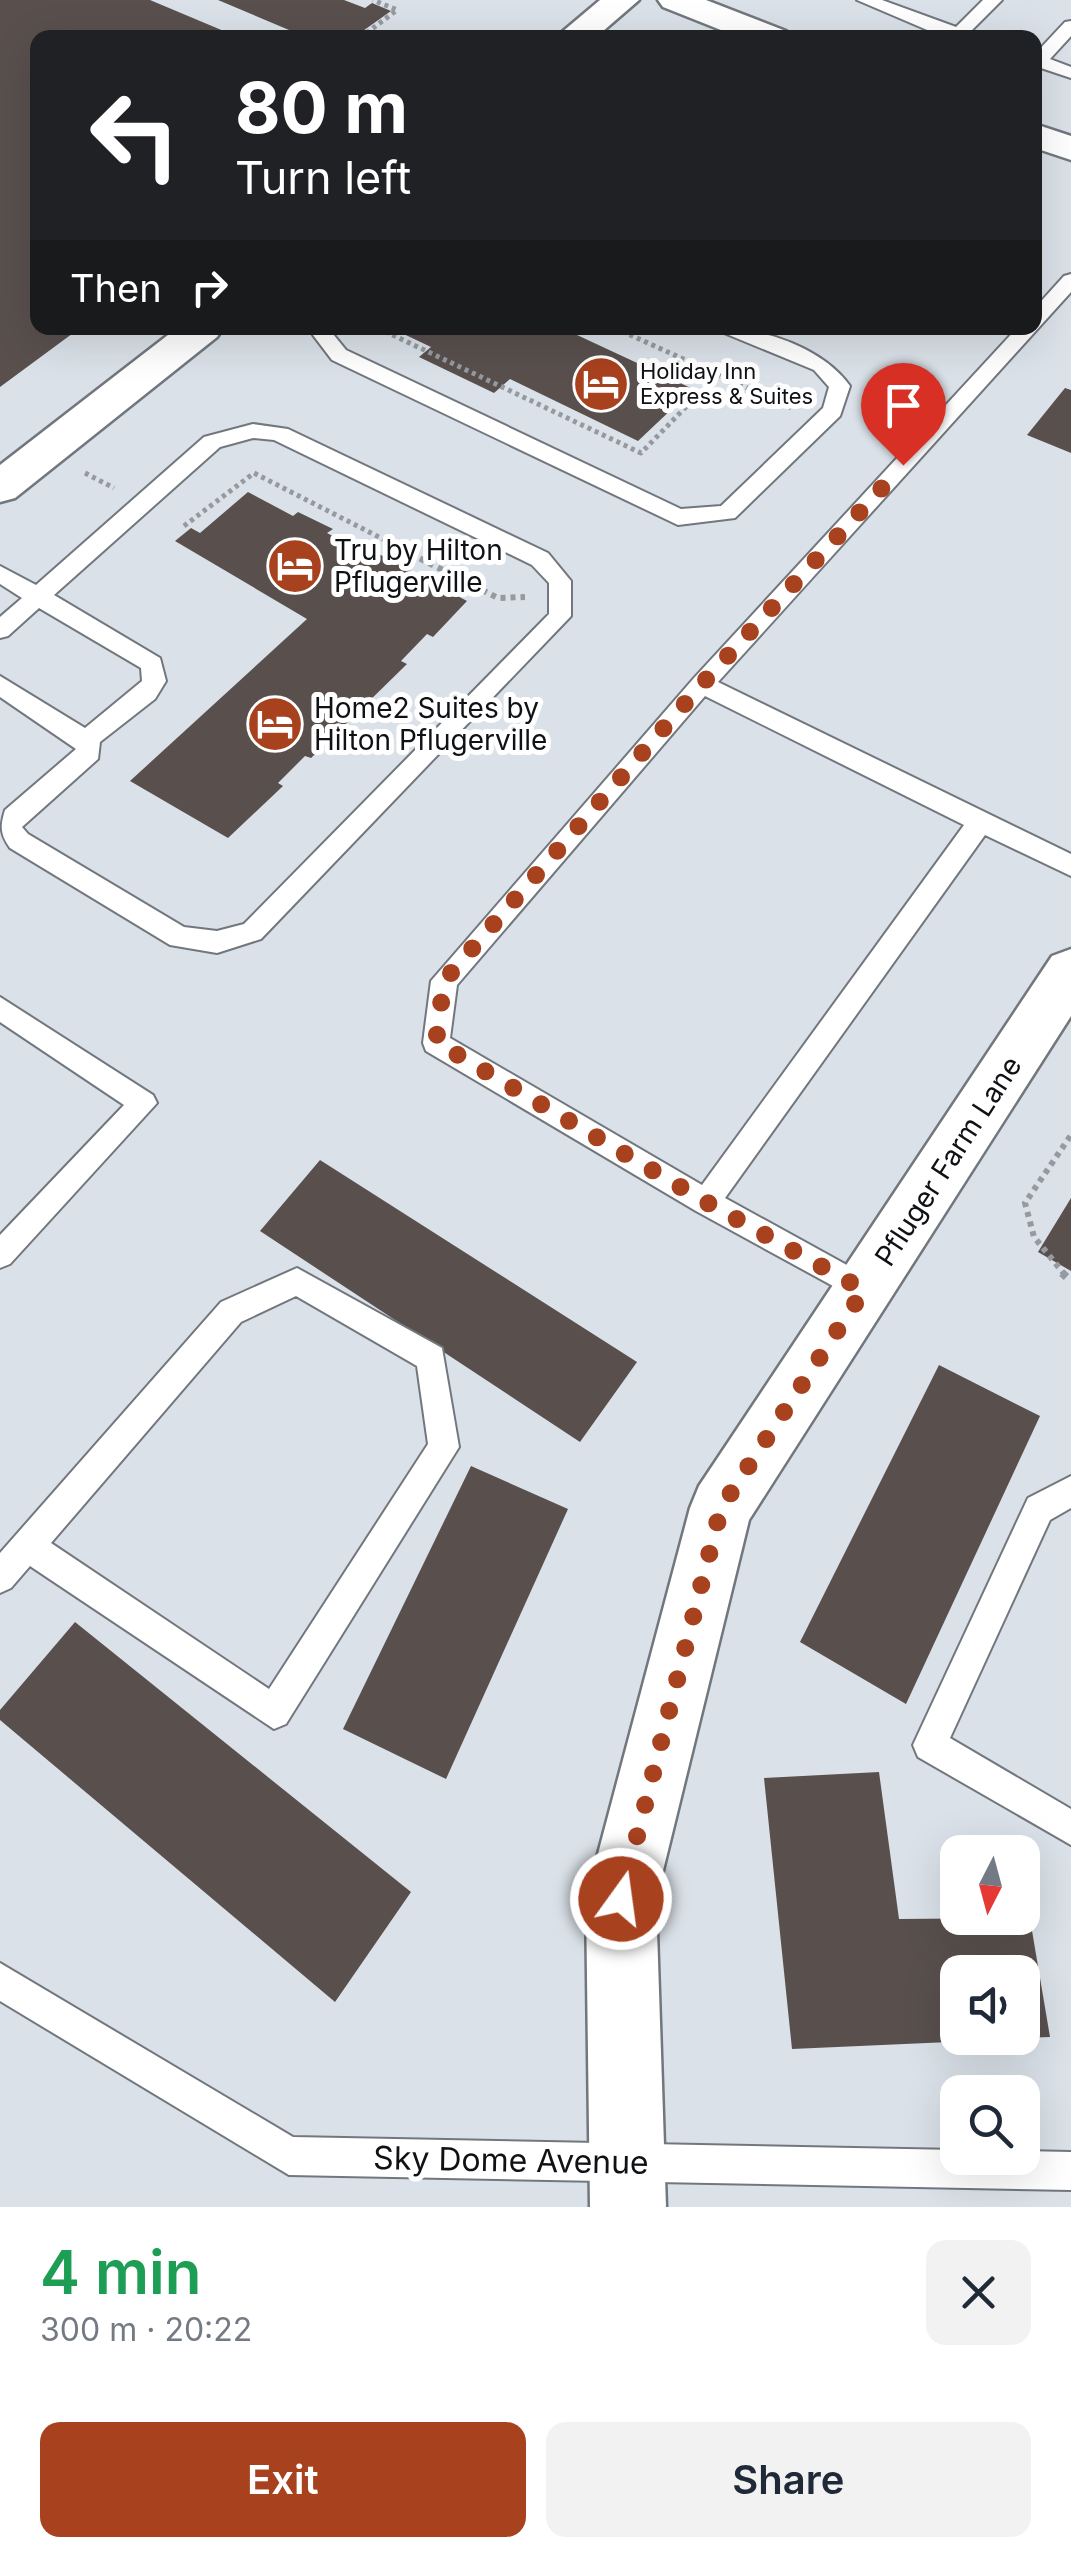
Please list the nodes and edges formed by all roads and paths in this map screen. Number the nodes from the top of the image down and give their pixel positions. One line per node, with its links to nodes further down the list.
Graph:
1 (373, 0): 7 (path)
2 (622, 0): 8 (street)
3 (674, 0): 9 (street)
4 (993, 0): 11 (lane)
5 (878, 2): 10 (lane)
6 (1071, 26): 12 (lane)
7 (371, 30)
8 (583, 30)
9 (753, 30)
10 (946, 30)
11 (966, 30)
12 (1042, 55)
13 (1042, 63): 14 (lane)
14 (1071, 73)
15 (1042, 138): 16 (street)
16 (1071, 148)
17 (1069, 285): 18 (lane)
18 (1042, 313)
19 (193, 335): 28 (street)
20 (323, 335): 23 (lane)
21 (393, 335): 25 (path)
22 (631, 335): 25 (path)
23 (747, 335)
24 (1022, 335): 35 (lane)
25 (718, 374): 26 (path)
26 (795, 410)
27 (74, 467): 29 (path)
28 (0, 487)
29 (119, 491)
30 (184, 526): 33 (path)
31 (0, 574): 32 (lane)
32 (38, 596): 34 (lane); 37 (lane); 39 (lane)
33 (534, 596)
34 (0, 630)
35 (702, 684): 38 (lane); 44 (lane)
36 (0, 685): 37 (lane)
37 (89, 752): 39 (lane)
38 (981, 821): 40 (lane); 44 (lane)
39 (4, 825)
40 (1071, 866)
41 (1071, 970): 47 (street, Pfluger Farm Lane)
42 (0, 1008): 45 (lane)
43 (1071, 1135): 46 (path)
44 (706, 1202): 47 (lane)
45 (0, 1256)
46 (1071, 1281)
47 (864, 1290): 54 (street, Pfluger Farm Lane)
48 (1071, 1492): 51 (lane)
49 (28, 1546): 49 (lane); 50 (lane)
50 (0, 1577)
51 (1071, 1828)
52 (0, 1981): 54 (lane, Sky Dome Avenue)
53 (1071, 2171): 54 (lane, Sky Dome Avenue)
54 (627, 2185)

